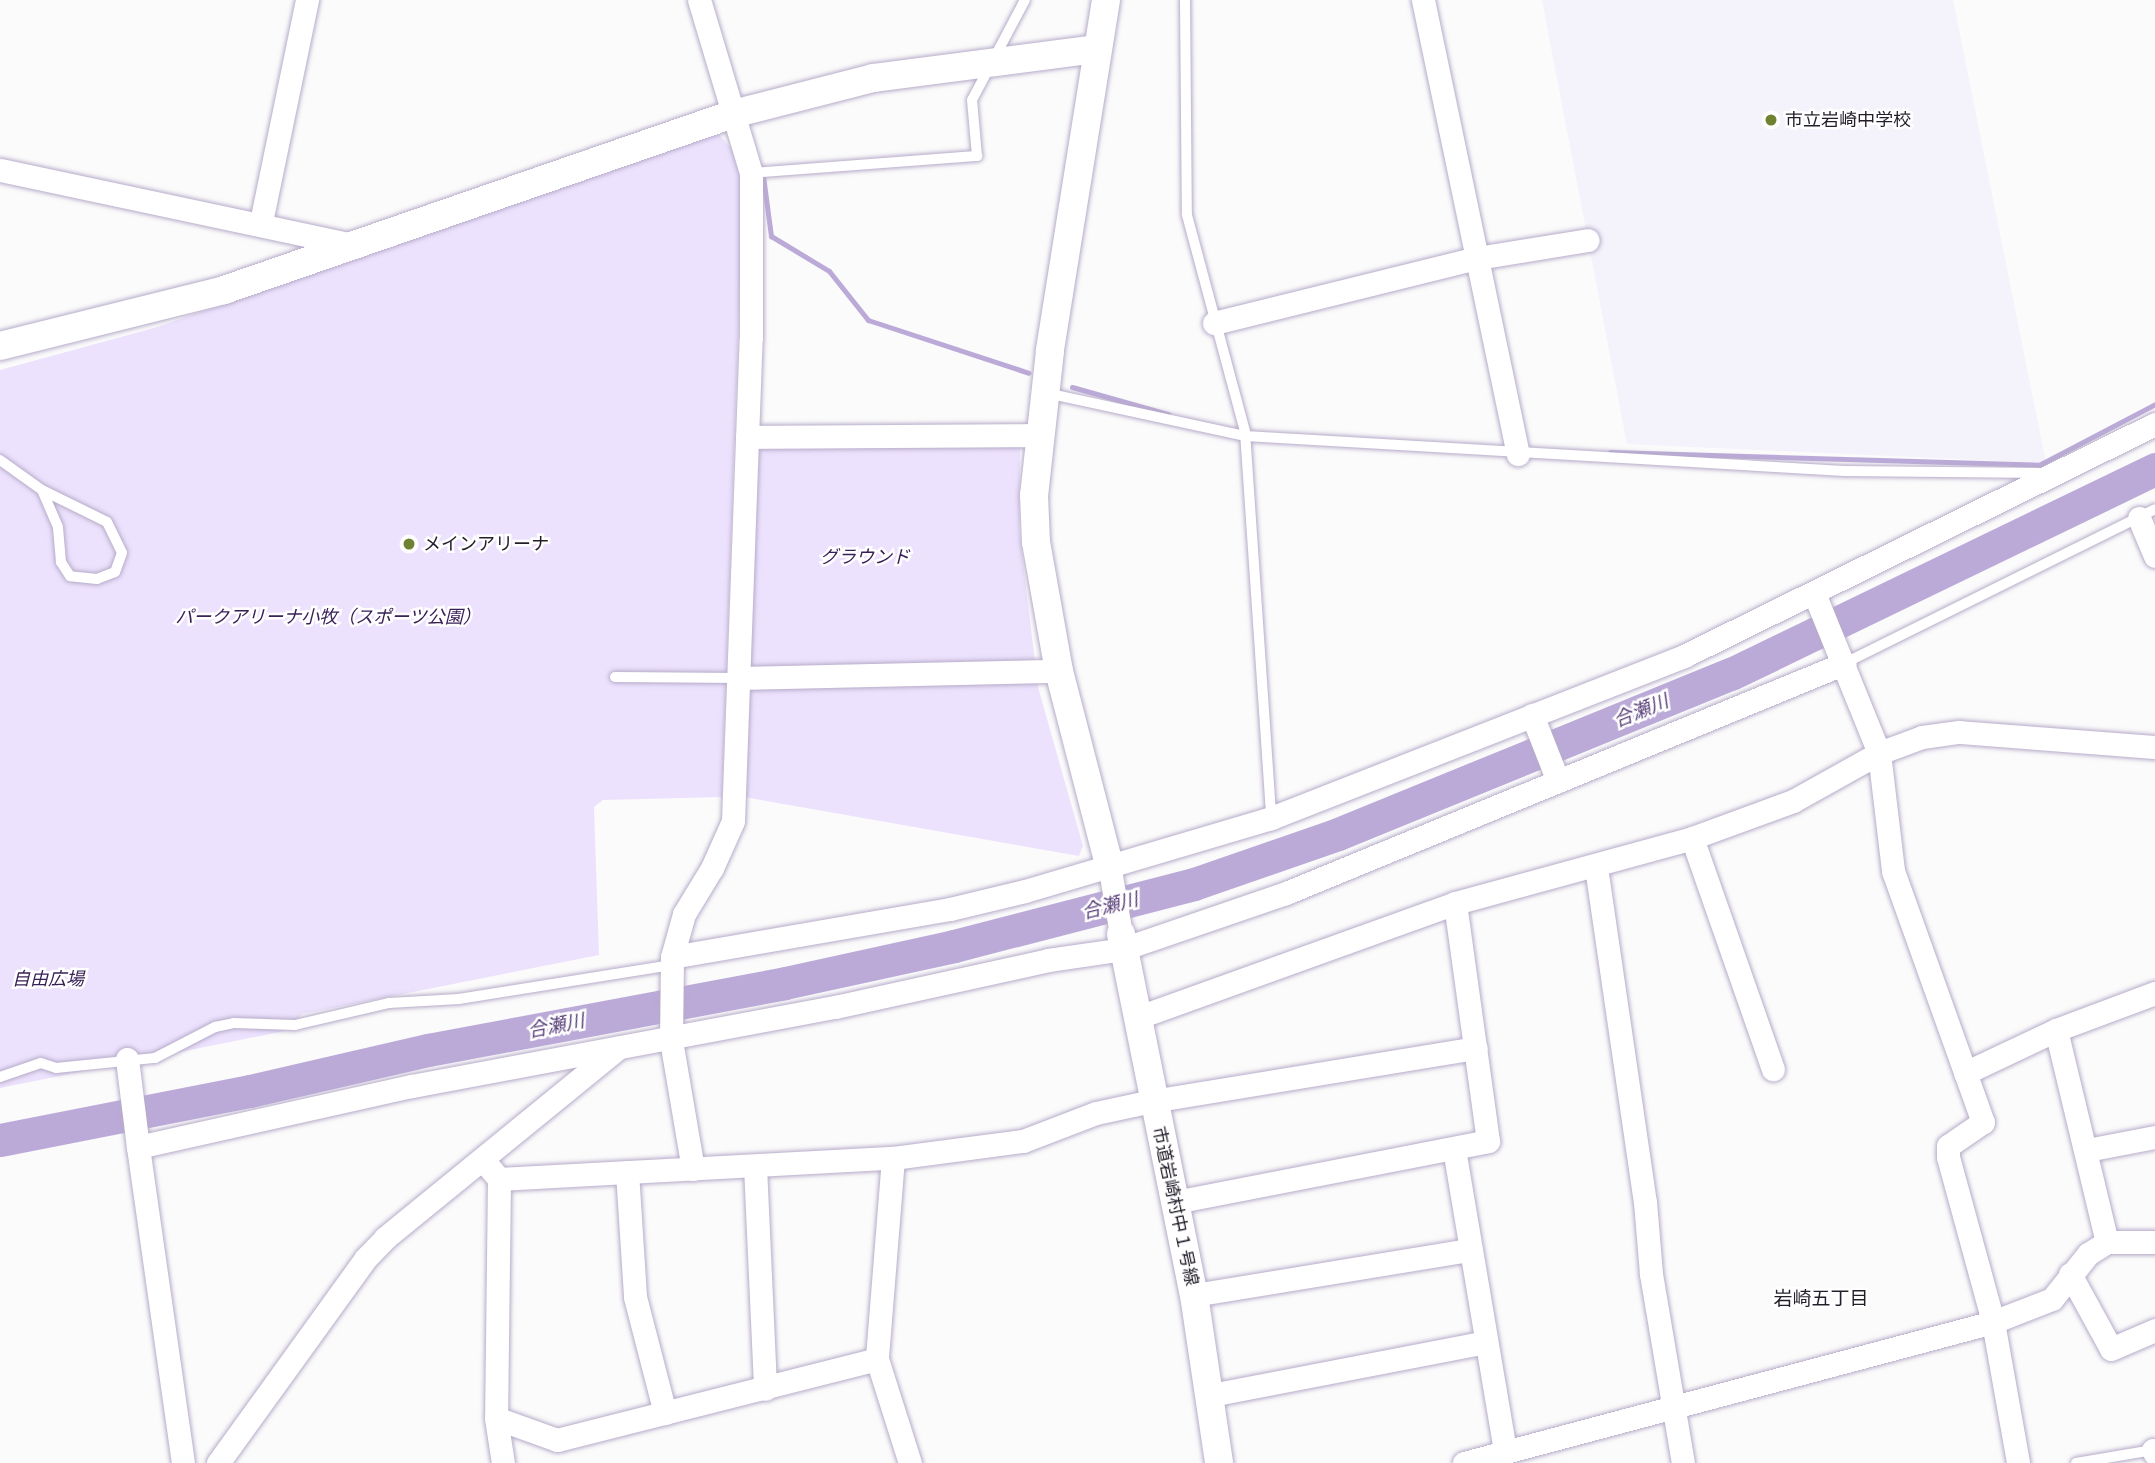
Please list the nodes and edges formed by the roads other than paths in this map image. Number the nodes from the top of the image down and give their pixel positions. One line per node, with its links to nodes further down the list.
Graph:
1 (307, 0): 12 (street)
2 (699, 0): 9 (street)
3 (1025, 0): 8 (lane)
4 (1106, 0): 7 (street)
5 (1185, 0): 16 (lane)
6 (1423, 0): 15 (street)
7 (1097, 49): 8 (street); 18 (street)
8 (995, 63): 9 (street); 11 (lane)
9 (733, 114): 11 (street); 14 (street)
10 (0, 170): 12 (street)
11 (751, 173): 22 (street)
12 (261, 222): 14 (street)
13 (1588, 240): 15 (street)
14 (357, 246): 17 (street)
15 (1468, 260): 16 (street); 23 (street)
16 (1214, 323): 21 (lane)
17 (0, 346)
18 (1044, 392): 20 (street); 21 (lane)
19 (2155, 424): 25 (street)
20 (1039, 435): 22 (street); 31 (street)
21 (1245, 436): 23 (lane); 38 (lane)
22 (747, 437): 33 (street)
23 (1518, 454): 25 (lane)
24 (0, 460): 26 (lane)
25 (2053, 473): 29 (street)
26 (43, 490): 26 (lane)
27 (2147, 513): 28 (street); 30 (lane)
28 (2155, 556)
29 (1817, 599): 30 (street); 34 (street)
30 (1843, 657): 36 (street); 37 (street)
31 (1059, 671): 33 (street); 40 (street)
32 (615, 677): 33 (lane)
33 (739, 678): 44 (street)
34 (1532, 715): 37 (street); 38 (street)
35 (2155, 747): 36 (street)
36 (1879, 752): 39 (street); 53 (street)
37 (1558, 781): 43 (street)
38 (1270, 818): 40 (street)
39 (1692, 838): 41 (street); 52 (street)
40 (1109, 864): 43 (street); 44 (street)
41 (1596, 867): 42 (street); 78 (street)
42 (1455, 902): 46 (street); 50 (street)
43 (1122, 942): 46 (street, 市道岩崎村中１号線); 48 (street)
44 (671, 961): 48 (street); 51 (lane)
45 (2155, 995): 47 (street)
46 (1139, 1017): 55 (street, 市道岩崎村中１号線)
47 (2056, 1030): 53 (street); 59 (street)
48 (671, 1040): 49 (street); 63 (street)
49 (621, 1046): 57 (street); 61 (street)
50 (1476, 1048): 55 (street); 58 (street)
51 (127, 1059): 54 (lane); 57 (street)
52 (1773, 1069)
53 (1965, 1073): 72 (street)
54 (0, 1077)
55 (1152, 1101): 60 (street); 66 (street, 市道岩崎村中１号線)
56 (2155, 1137): 59 (street)
57 (138, 1143): 83 (street)
58 (1454, 1149): 66 (street); 69 (street)
59 (2087, 1150): 67 (street)
60 (893, 1158): 62 (street); 75 (street)
61 (483, 1159): 65 (street); 84 (street)
62 (754, 1166): 63 (street); 76 (street)
63 (693, 1169): 64 (street)
64 (626, 1172): 65 (street); 79 (street)
65 (499, 1179): 80 (street)
66 (1175, 1202): 71 (street, 市道岩崎村中１号線)
67 (2107, 1242): 68 (street); 70 (street)
68 (2155, 1242)
69 (1469, 1250): 71 (street); 74 (street)
70 (2070, 1274): 72 (street); 73 (street)
71 (1194, 1295): 77 (street, 市道岩崎村中１号線)
72 (1993, 1322): 78 (street); 90 (street)
73 (2155, 1330)
74 (1485, 1342): 77 (street); 81 (street)
75 (877, 1359): 76 (street); 86 (street)
76 (765, 1389): 79 (street)
77 (1211, 1395): 87 (street, 市道岩崎村中１号線)
78 (1674, 1408): 81 (street); 89 (street)
79 (665, 1413): 80 (street)
80 (496, 1418): 85 (street)
81 (1505, 1451): 88 (street)
82 (2154, 1452): 91 (lane)
83 (183, 1463)
84 (218, 1463)
85 (503, 1463)
86 (910, 1463)
87 (1219, 1463)
88 (1464, 1463)
89 (1683, 1463)
90 (2018, 1463)
91 (2076, 1463)

